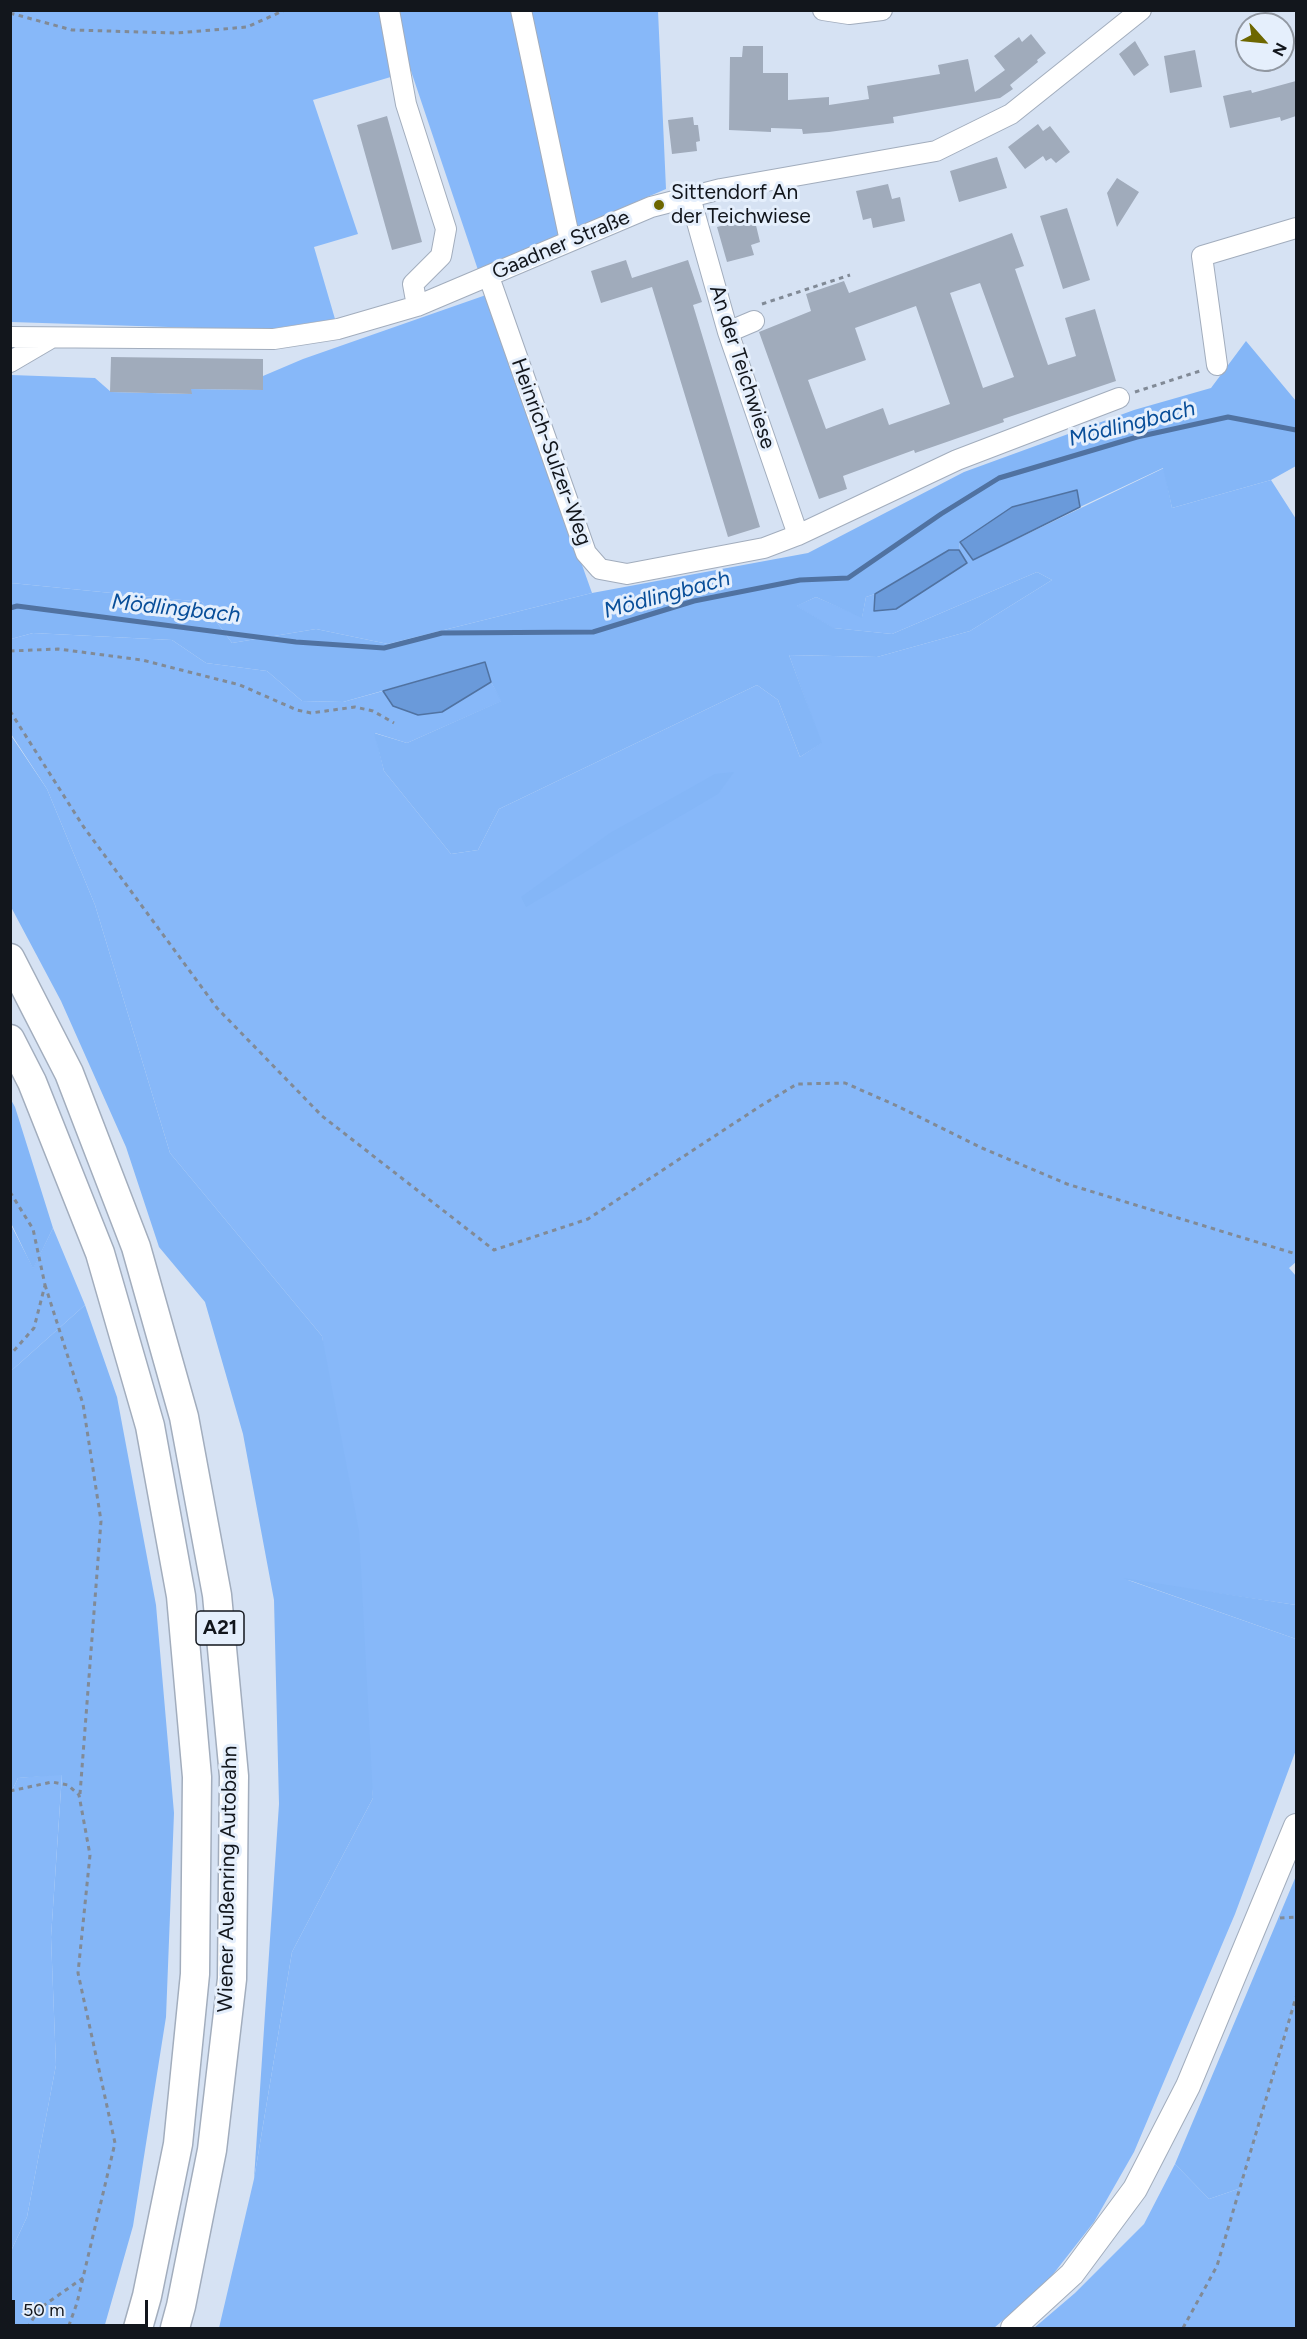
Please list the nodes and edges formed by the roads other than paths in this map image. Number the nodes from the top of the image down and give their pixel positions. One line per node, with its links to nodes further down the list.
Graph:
1 (389, 10): 10 (street)
2 (520, 10): 8 (street)
3 (823, 10): 4 (street)
4 (882, 10)
5 (1141, 10): 6 (street, Gaadner Straße)
6 (690, 197): 8 (street, Gaadner Straße); 12 (street, An der Teichwiese)
7 (1296, 228): 16 (street)
8 (570, 241): 9 (street, Gaadner Straße)
9 (489, 277): 10 (street, Gaadner Straße); 18 (street, Heinrich-Sulzer-Weg)
10 (417, 306): 14 (street, Gaadner Straße)
11 (754, 321): 12 (street)
12 (726, 324): 18 (street, An der Teichwiese)
13 (10, 337): 14 (street, Gaadner Straße)
14 (51, 338): 15 (street)
15 (10, 362)
16 (1217, 365)
17 (1119, 398): 18 (street, Heinrich-Sulzer-Weg)
18 (798, 535)
19 (10, 958): 23 (highway, Wiener Außenring Autobahn / A21)
20 (10, 1039): 22 (highway, Wiener Außenring Autobahn / A21)
21 (1296, 1826): 24 (main road)
22 (138, 2328)
23 (175, 2328)
24 (1013, 2328)

